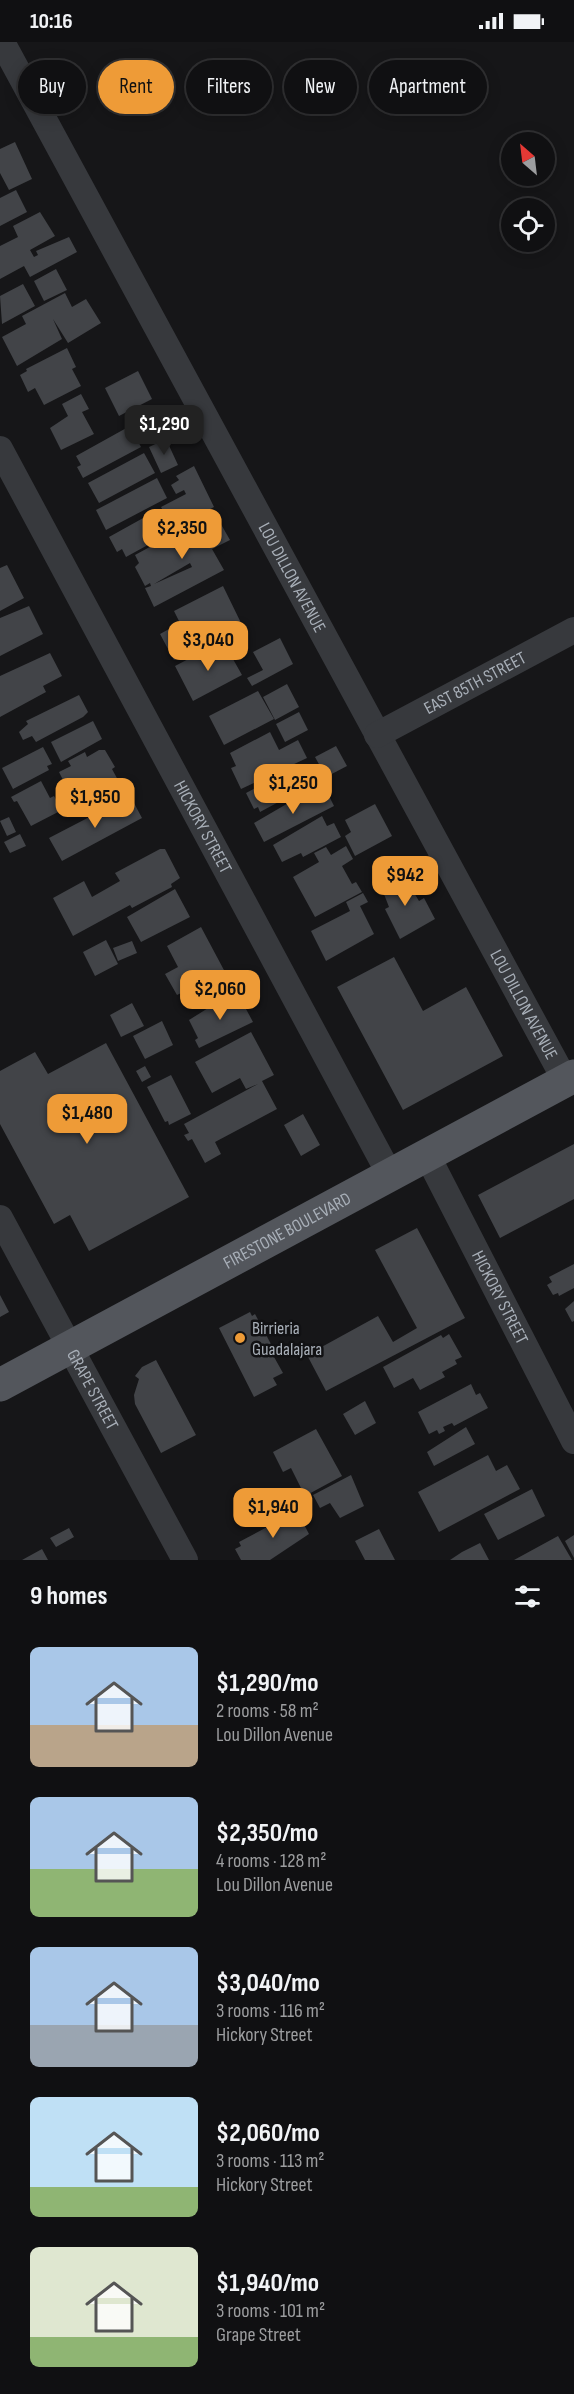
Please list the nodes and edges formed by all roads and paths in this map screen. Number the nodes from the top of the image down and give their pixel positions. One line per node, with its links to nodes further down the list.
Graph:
1 (2, 42): 4 (street, LOU DILLON AVENUE)
2 (0, 449): 7 (street, HICKORY STREET)
3 (574, 630): 4 (street, EAST 85TH STREET)
4 (377, 735): 5 (street, LOU DILLON AVENUE)
5 (569, 1078): 6 (main road, FIRESTONE BOULEVARD)
6 (427, 1155): 7 (main road, FIRESTONE BOULEVARD); 11 (street, HICKORY STREET)
7 (390, 1174): 9 (main road, FIRESTONE BOULEVARD)
8 (0, 1218): 9 (street, GRAPE STREET)
9 (70, 1348): 10 (main road, FIRESTONE BOULEVARD); 12 (street, GRAPE STREET)
10 (0, 1385)
11 (574, 1442)
12 (185, 1560)

